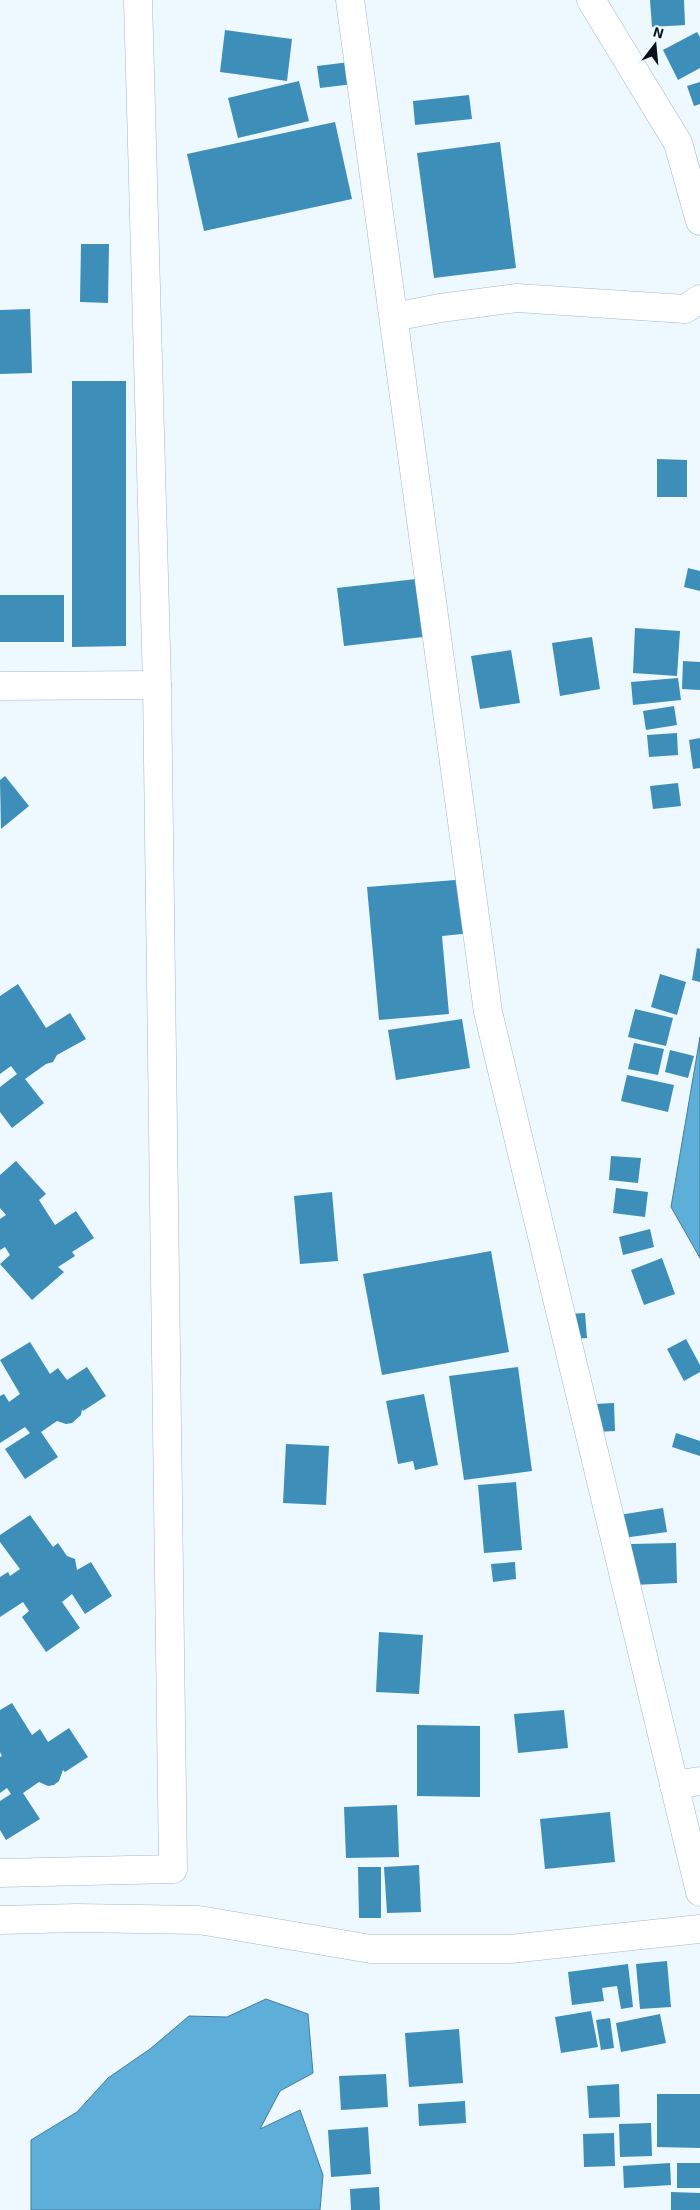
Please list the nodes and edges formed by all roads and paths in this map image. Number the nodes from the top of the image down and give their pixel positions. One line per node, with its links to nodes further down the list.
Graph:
1 (138, 0): 7 (street)
2 (350, 0): 6 (street)
3 (591, 0): 4 (street)
4 (700, 221)
5 (700, 299): 6 (street)
6 (394, 318): 9 (street)
7 (157, 685): 8 (street); 10 (street)
8 (0, 686)
9 (687, 1783): 11 (street)
10 (0, 1873)
11 (700, 1892)
12 (0, 1920): 13 (street)
13 (700, 1929)

